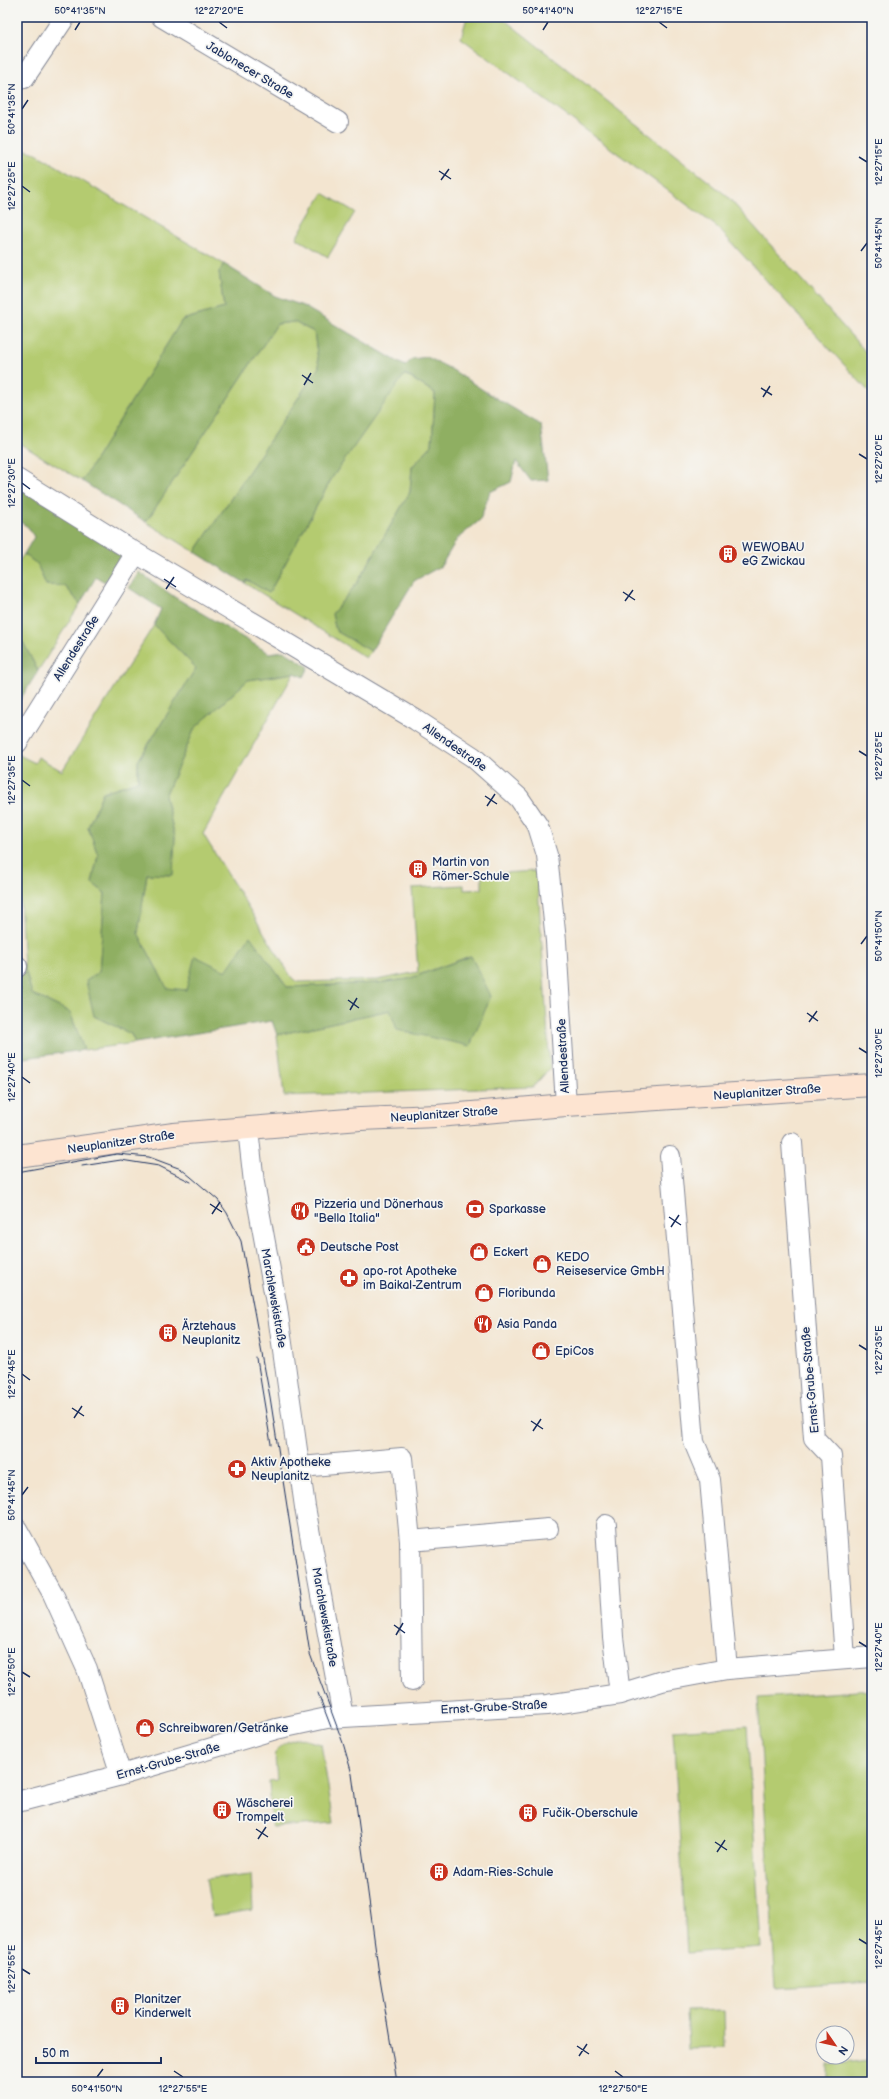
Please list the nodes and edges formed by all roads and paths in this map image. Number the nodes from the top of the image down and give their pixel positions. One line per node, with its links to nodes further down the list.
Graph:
1 (65, 17): 3 (street)
2 (162, 17): 4 (street, Jablonecer Straße)
3 (17, 79)
4 (338, 122)
5 (17, 479): 6 (street, Allendestraße)
6 (136, 553): 7 (street, Allendestraße); 9 (street, Allendestraße)
7 (17, 743)
8 (872, 1085): 9 (street, Neuplanitzer Straße)
9 (566, 1105): 10 (street, Neuplanitzer Straße)
10 (248, 1129): 12 (street, Neuplanitzer Straße); 14 (street, Marchlewskistraße)
11 (792, 1143): 20 (street, Ernst-Grube-Straße)
12 (17, 1156)
13 (670, 1156): 21 (street)
14 (300, 1467): 18 (street); 24 (street, Marchlewskistraße)
15 (606, 1525): 23 (street)
16 (17, 1529): 25 (street)
17 (548, 1529): 18 (street)
18 (410, 1541): 22 (street)
19 (872, 1657): 20 (street, Ernst-Grube-Straße)
20 (845, 1659): 21 (street, Ernst-Grube-Straße)
21 (727, 1669): 23 (street, Ernst-Grube-Straße)
22 (412, 1681)
23 (620, 1694): 24 (street, Ernst-Grube-Straße)
24 (343, 1718): 25 (street, Ernst-Grube-Straße)
25 (121, 1775): 26 (street, Ernst-Grube-Straße)
26 (17, 1802)

